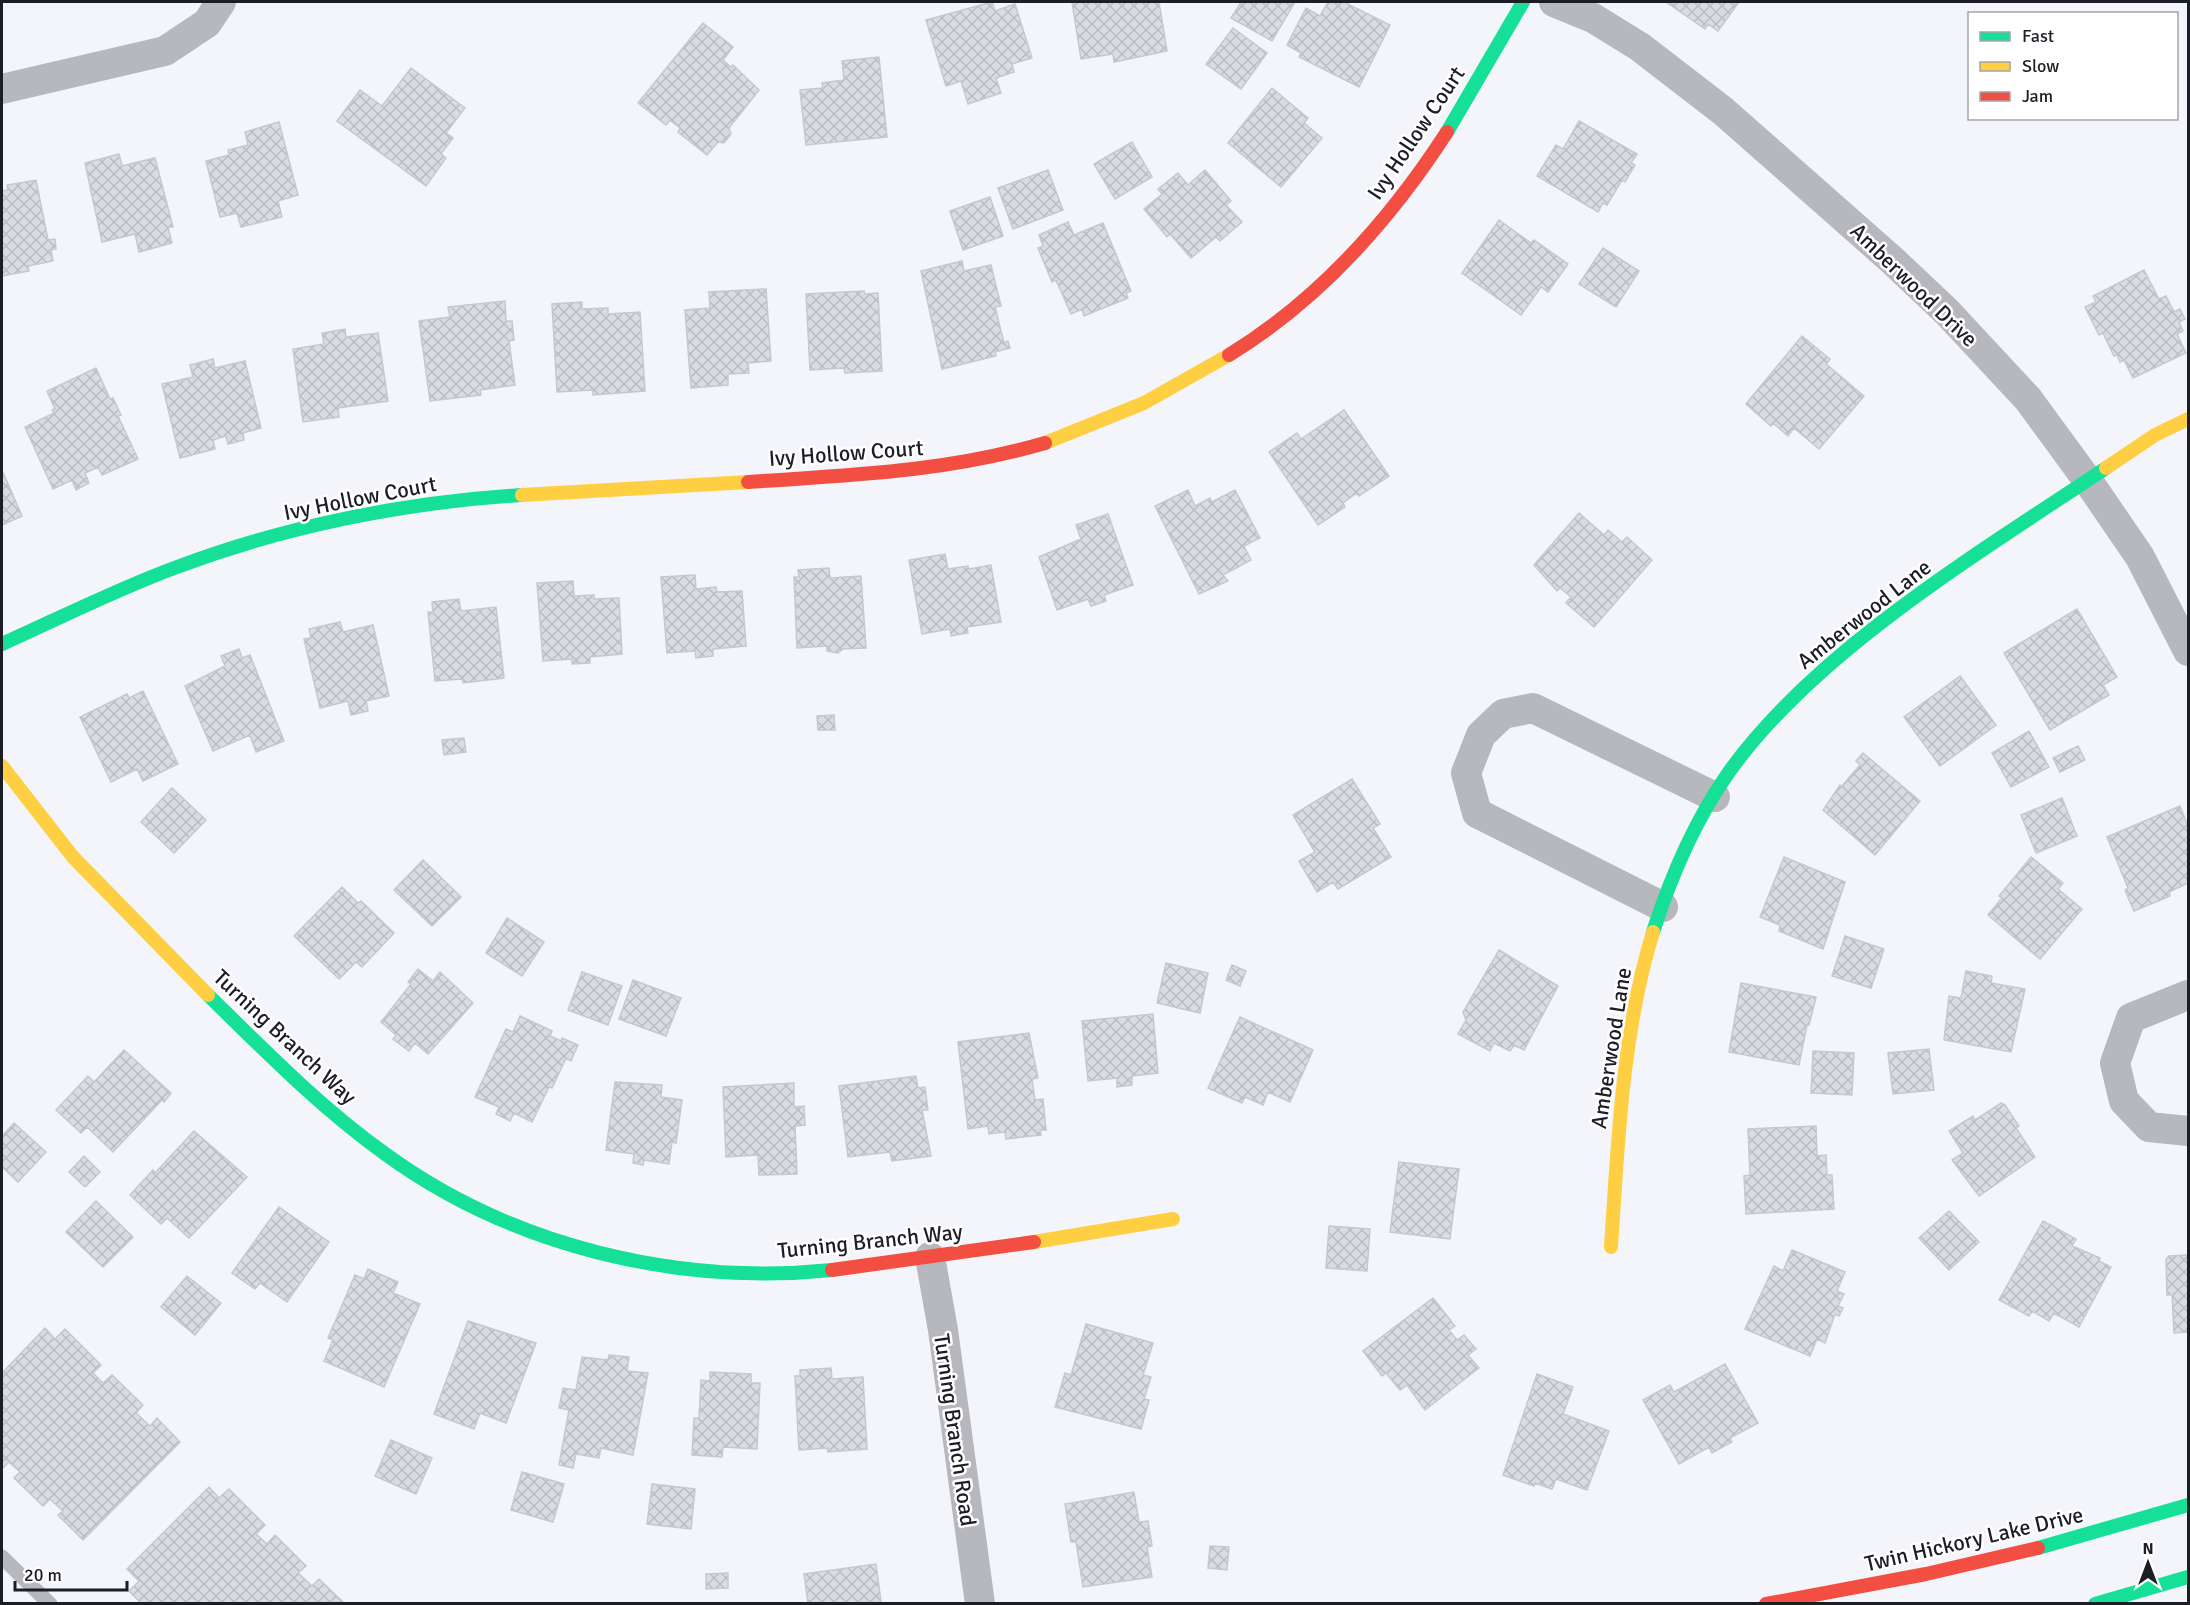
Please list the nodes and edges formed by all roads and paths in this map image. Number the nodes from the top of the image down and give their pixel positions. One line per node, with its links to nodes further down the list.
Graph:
1 (221, 2): 4 (street)
2 (1523, 2): 7 (street, Ivy Hollow Court)
3 (1554, 2): 6 (street, Amberwood Drive)
4 (2, 89)
5 (2188, 418): 6 (street, Amberwood Lane)
6 (2088, 481): 8 (street, Amberwood Drive); 10 (street, Amberwood Lane)
7 (2, 644)
8 (2188, 651)
9 (2, 766): 16 (street, Turning Branch Way)
10 (1715, 797): 11 (street, Amberwood Lane); 11 (street)
11 (1664, 907): 15 (street, Amberwood Lane)
12 (2188, 995): 13 (street)
13 (2188, 1131)
14 (1173, 1219): 16 (street, Turning Branch Way)
15 (1611, 1247)
16 (930, 1257): 21 (street, Turning Branch Road)
17 (2188, 1505): 22 (street, Twin Hickory Lake Drive)
18 (2, 1557): 20 (lane)
19 (2188, 1577): 23 (street)
20 (50, 1604)
21 (980, 1604)
22 (1766, 1604)
23 (2094, 1604)

